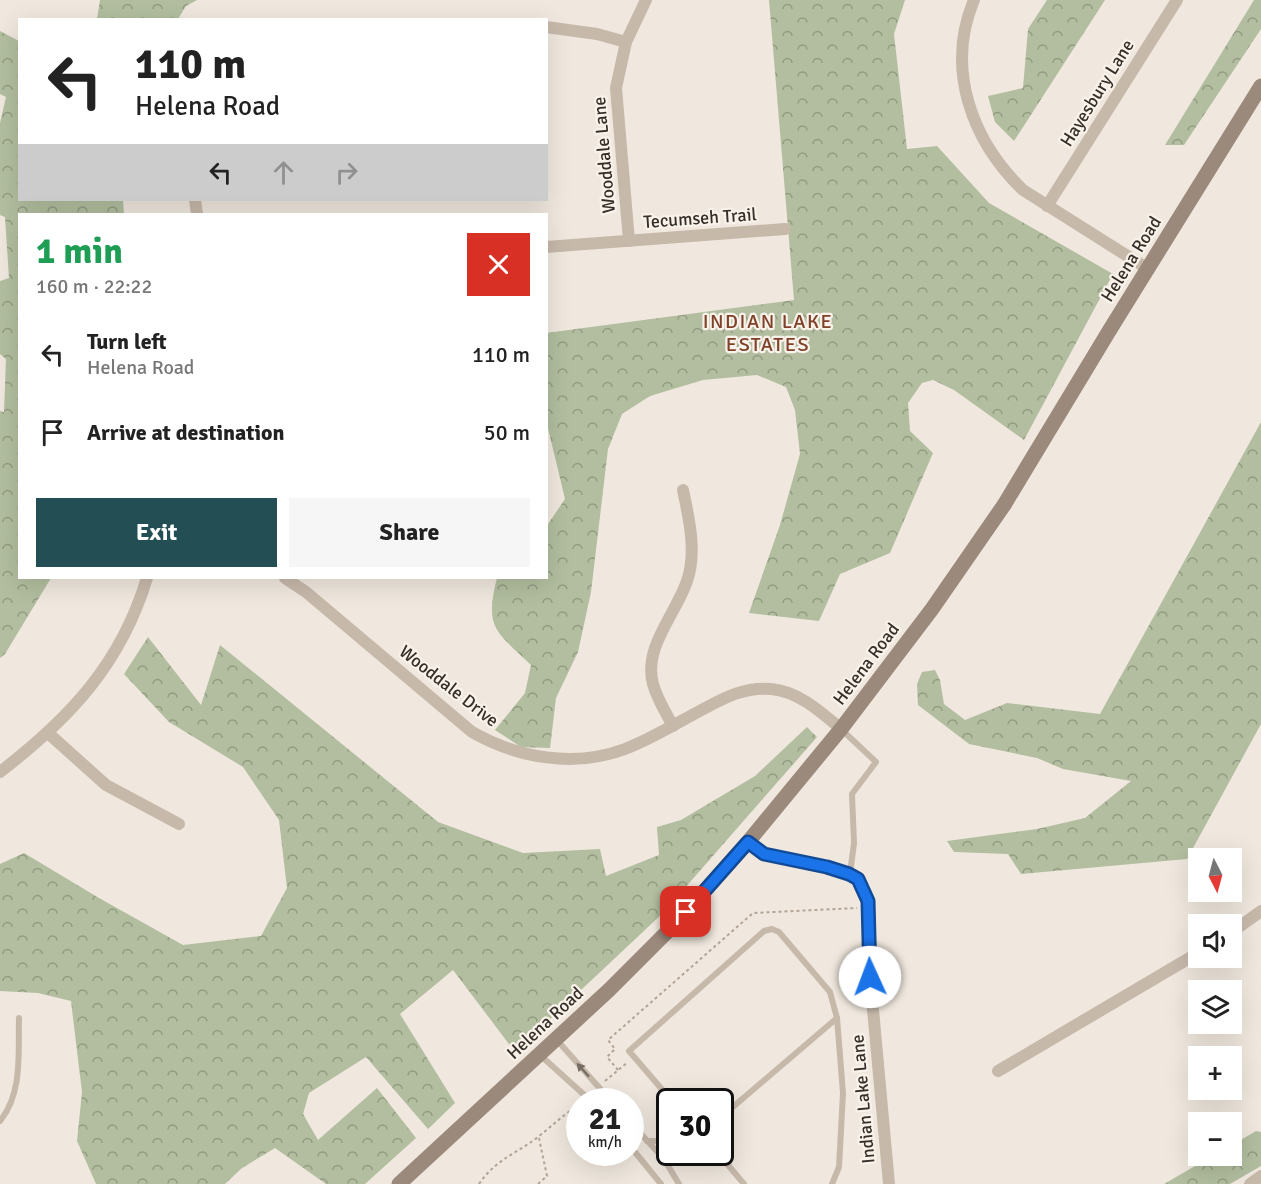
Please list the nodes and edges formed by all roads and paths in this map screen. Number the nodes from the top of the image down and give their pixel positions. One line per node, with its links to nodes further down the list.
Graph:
1 (646, 0): 5 (street, Wooddale Lane)
2 (974, 0): 7 (street)
3 (1178, 0): 7 (street, Hayesbury Lane)
4 (548, 27): 5 (street)
5 (627, 42): 9 (street, Wooddale Lane)
6 (1261, 86): 11 (main road, Helena Road)
7 (1047, 206): 11 (street)
8 (785, 229): 9 (street, Tecumseh Trail)
9 (629, 241): 10 (street, Tecumseh Trail)
10 (548, 248)
11 (1148, 269): 16 (main road, Helena Road)
12 (683, 490): 15 (street)
13 (147, 579): 17 (street)
14 (286, 579): 15 (street, Wooddale Drive)
15 (673, 726): 16 (street, Wooddale Drive)
16 (841, 729): 20 (main road, Helena Road); 21 (lane)
17 (48, 733): 18 (street); 19 (street)
18 (0, 772)
19 (179, 824)
20 (748, 842): 21 (street); 27 (main road, Helena Road)
21 (849, 874): 51 (street, Indian Lake Lane)
22 (1261, 911): 23 (street)
23 (1242, 925)
24 (1188, 958): 30 (street)
25 (19, 1018): 36 (lane)
26 (837, 1018): 29 (lane); 34 (lane); 50 (lane)
27 (556, 1039): 28 (main road, Helena Road); 31 (lane, one-way to 27)
28 (540, 1054): 32 (lane); 44 (main road, Helena Road)
29 (634, 1057): 31 (path); 33 (lane)
30 (998, 1071)
31 (598, 1086)
32 (577, 1088)
33 (661, 1088)
34 (734, 1106)
35 (566, 1114): 37 (path)
36 (0, 1121)
37 (539, 1137): 45 (path); 46 (path)
38 (644, 1138): 39 (lane)
39 (647, 1141): 40 (lane); 48 (lane)
40 (656, 1141)
41 (644, 1163): 47 (lane)
42 (729, 1166): 49 (lane)
43 (1261, 1176): 52 (street)
44 (399, 1184)
45 (479, 1184)
46 (538, 1184)
47 (661, 1184)
48 (679, 1184)
49 (744, 1184)
50 (832, 1184)
51 (889, 1184)
52 (1251, 1184)

